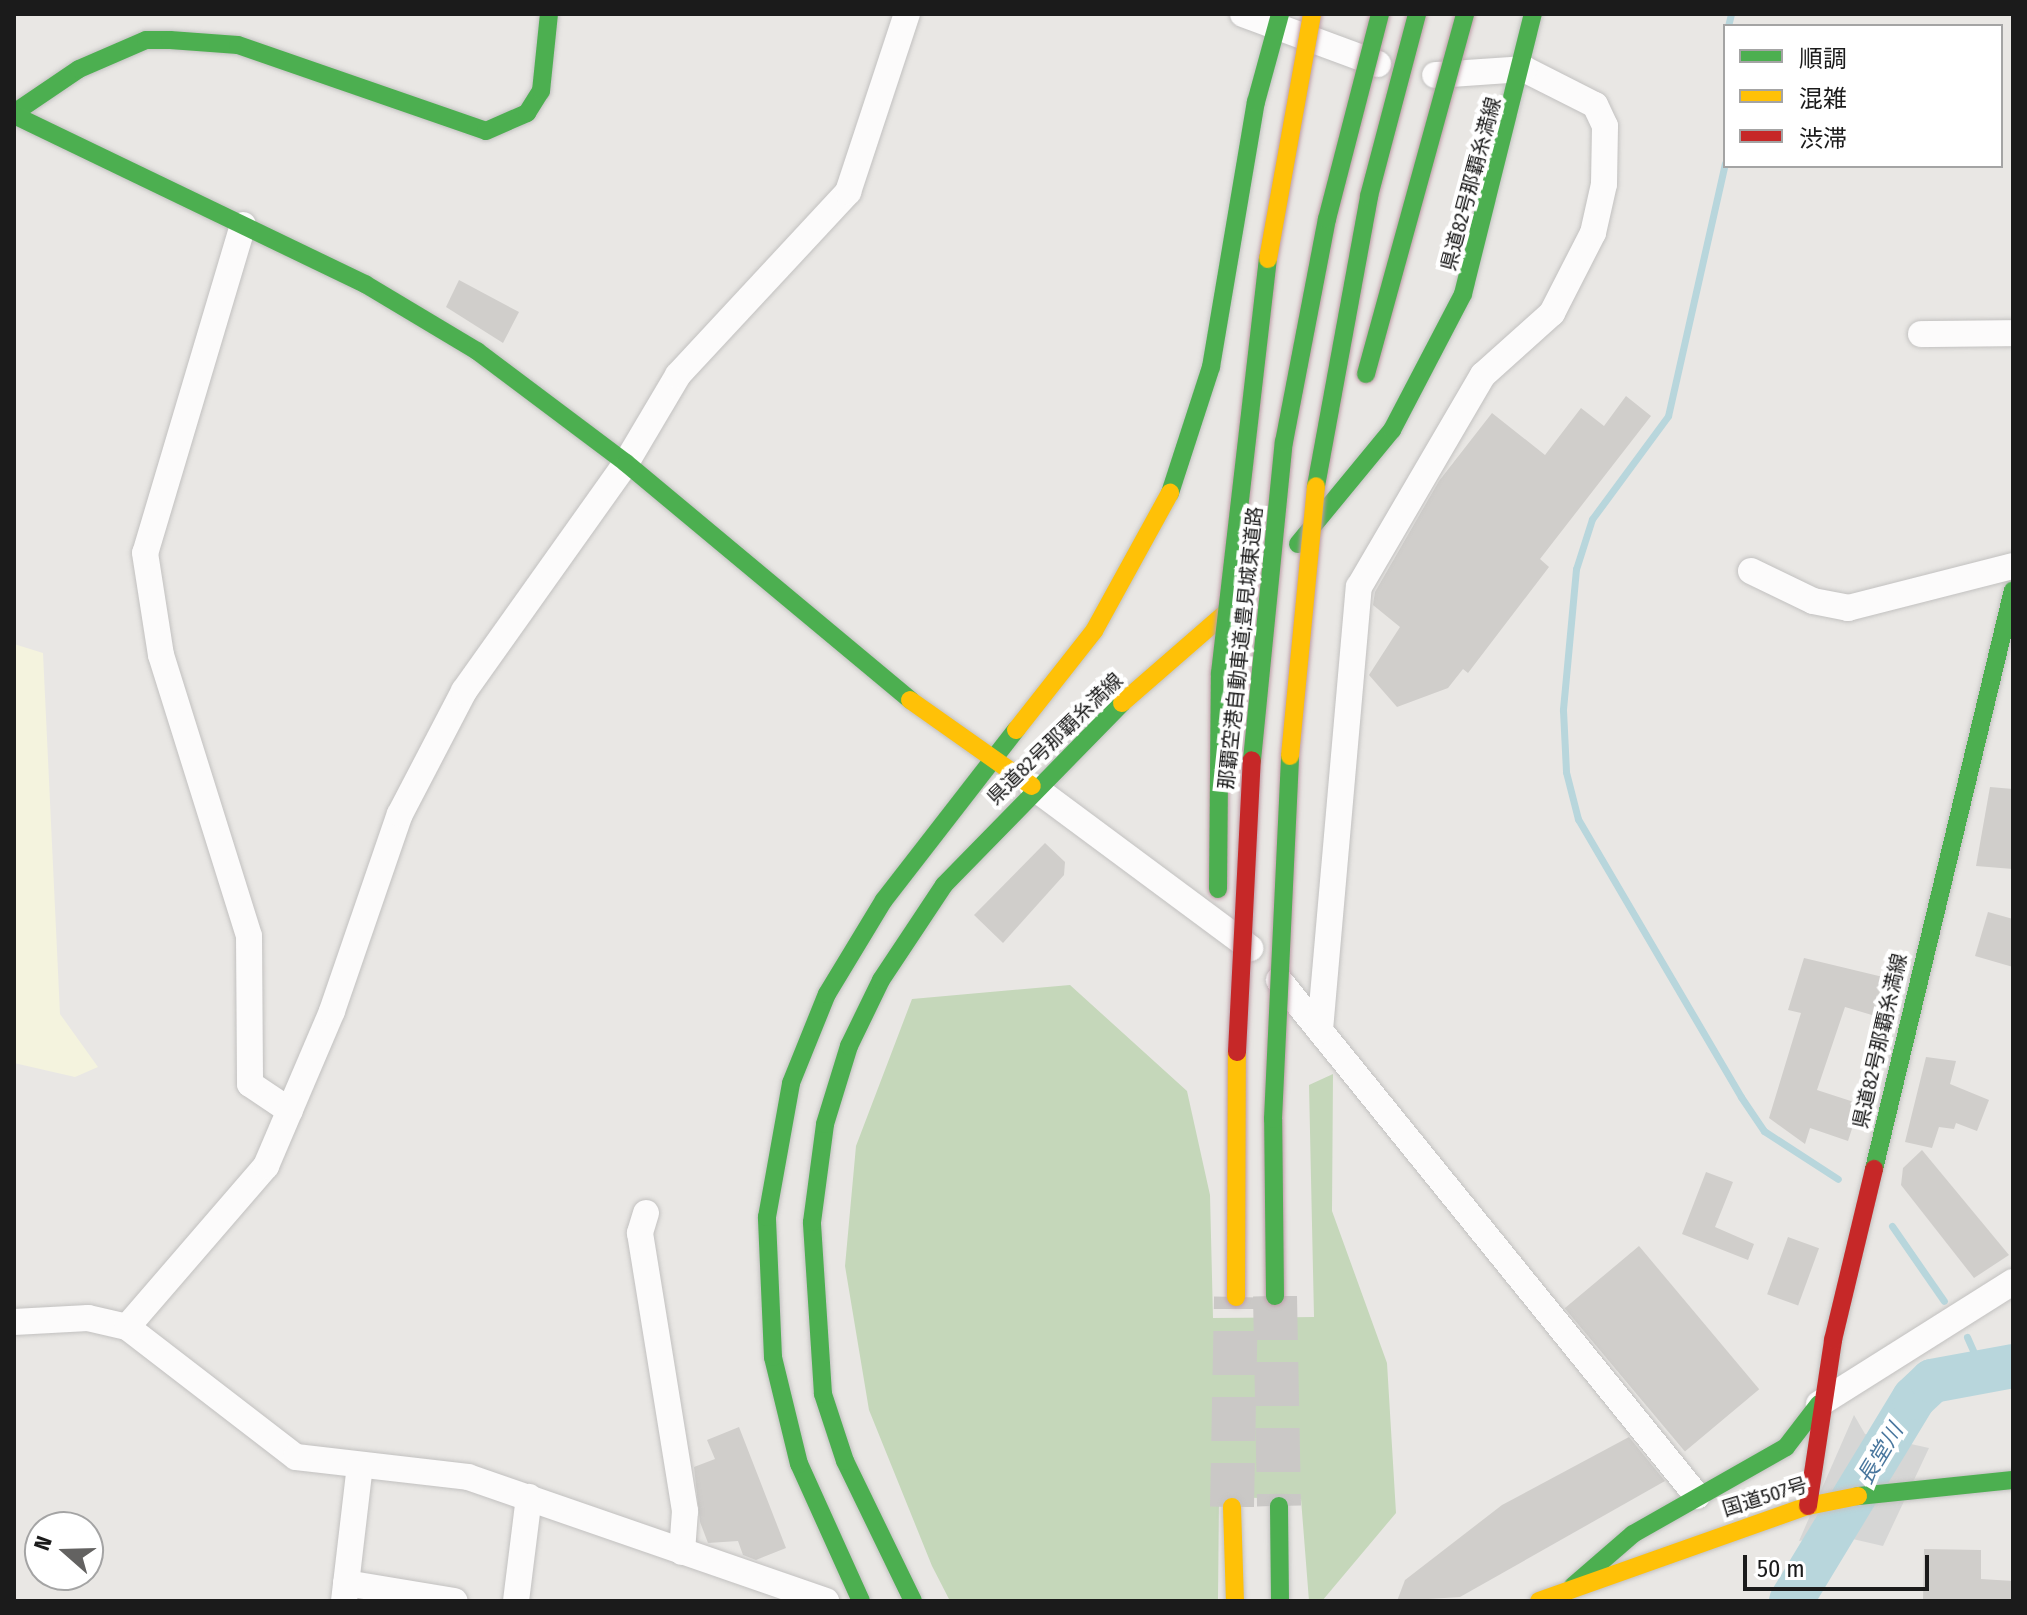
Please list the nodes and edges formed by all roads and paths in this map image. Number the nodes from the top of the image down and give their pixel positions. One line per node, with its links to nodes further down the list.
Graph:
1 (549, 14): 11 (main road)
2 (907, 14): 17 (street)
3 (1243, 14): 9 (street)
4 (1312, 14): 28 (main road, bridge)
5 (1380, 14): 28 (main road, 那覇空港自動車道;豊見城東道路, bridge)
6 (1417, 14): 27 (main road, bridge)
7 (1465, 14): 15 (main road, bridge)
8 (1533, 14): 10 (main road, 県道82号那覇糸満線)
9 (1278, 22): 10 (street); 23 (main road, 県道82号那覇糸満線)
10 (1524, 69): 24 (main road, 県道82号那覇糸満線); 25 (street)
11 (14, 114): 12 (main road)
12 (243, 225): 17 (main road); 26 (street)
13 (2013, 333): 14 (street)
14 (1921, 334)
15 (1363, 389)
16 (1352, 449): 18 (main road)
17 (626, 463): 23 (main road); 26 (street)
18 (1340, 523)
19 (2013, 566): 20 (street)
20 (1751, 571)
21 (2013, 590): 35 (main road, 県道82号那覇糸満線)
22 (1320, 671): 27 (main road, bridge)
23 (993, 760): 24 (main road); 50 (main road, 県道82号那覇糸満線)
24 (1032, 786): 25 (street); 51 (main road, 県道82号那覇糸満線)
25 (1320, 1030): 38 (street)
26 (290, 1111): 34 (street)
27 (1273, 1119): 31 (main road, bridge)
28 (1233, 1127): 32 (main road, 那覇空港自動車道;豊見城東道路, bridge)
29 (646, 1213): 43 (street)
30 (2013, 1282): 35 (street)
31 (1275, 1296)
32 (1236, 1297)
33 (14, 1322): 34 (street)
34 (127, 1327): 36 (street)
35 (1819, 1404): 38 (main road); 41 (main road, 県道82号那覇糸満線)
36 (360, 1465): 39 (street); 45 (street)
37 (2013, 1480): 41 (main road, 国道507号)
38 (1697, 1496): 44 (main road)
39 (529, 1497): 43 (street); 48 (street)
40 (1279, 1506): 53 (main road)
41 (1811, 1506): 44 (main road, 国道507号)
42 (1232, 1507): 52 (main road)
43 (682, 1552): 46 (street)
44 (1573, 1586): 54 (main road, 国道507号)
45 (345, 1592): 47 (street)
46 (774, 1593): 49 (street)
47 (455, 1601)
48 (516, 1601)
49 (826, 1601)
50 (861, 1601)
51 (913, 1601)
52 (1235, 1601)
53 (1280, 1601)
54 (1539, 1601)

